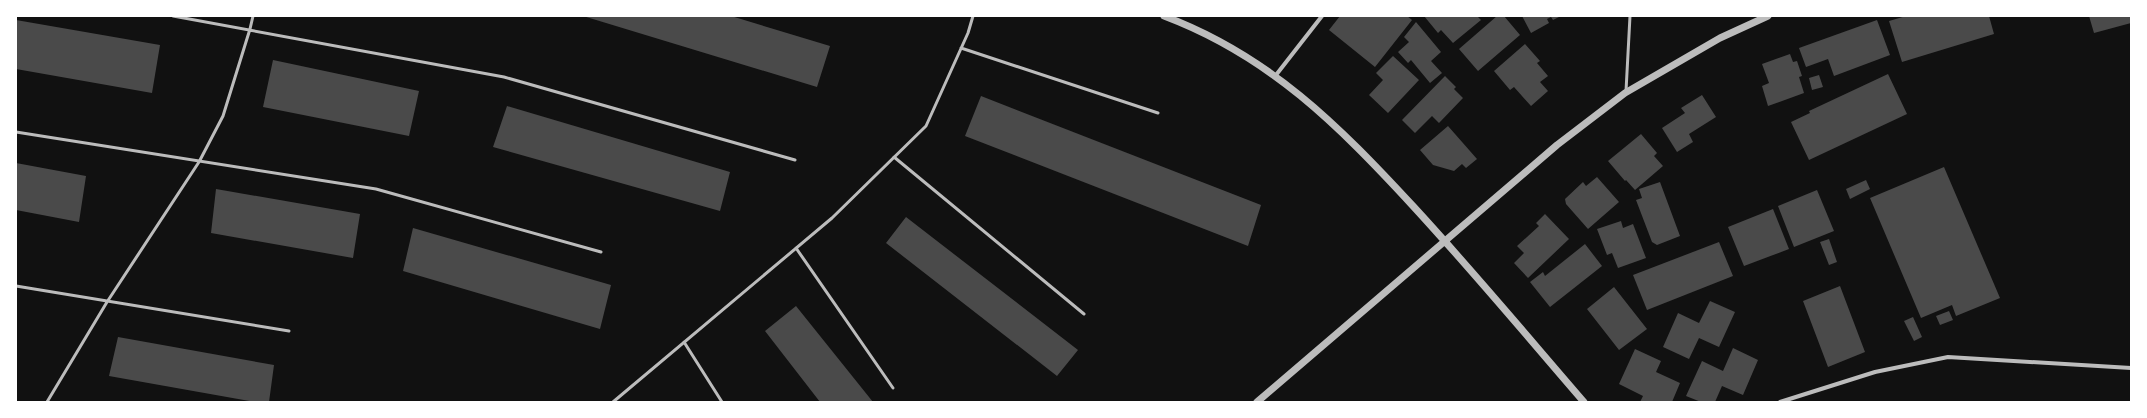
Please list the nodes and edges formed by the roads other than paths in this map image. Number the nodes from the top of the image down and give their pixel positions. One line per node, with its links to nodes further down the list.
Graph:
1 (173, 16): 8 (lane)
2 (252, 16): 8 (lane)
3 (973, 16): 9 (lane)
4 (1164, 16): 10 (street)
5 (1322, 16): 10 (street)
6 (1630, 16): 11 (lane)
7 (1768, 16): 11 (street)
8 (250, 30): 15 (lane); 16 (lane)
9 (961, 48): 12 (lane); 14 (lane)
10 (1276, 75): 17 (street)
11 (1626, 93): 17 (street)
12 (1158, 113)
13 (16, 132): 16 (lane)
14 (894, 157): 18 (lane); 22 (lane)
15 (795, 160)
16 (199, 162): 19 (lane); 21 (lane)
17 (1445, 240): 30 (street); 31 (street)
18 (796, 248): 24 (lane); 26 (lane)
19 (601, 252)
20 (16, 286): 21 (lane)
21 (107, 302): 23 (lane); 27 (lane)
22 (1084, 314)
23 (289, 331)
24 (684, 342): 28 (lane); 29 (lane)
25 (2131, 368): 32 (street)
26 (893, 388)
27 (47, 402)
28 (613, 402)
29 (722, 402)
30 (1258, 402)
31 (1584, 402)
32 (1780, 402)

